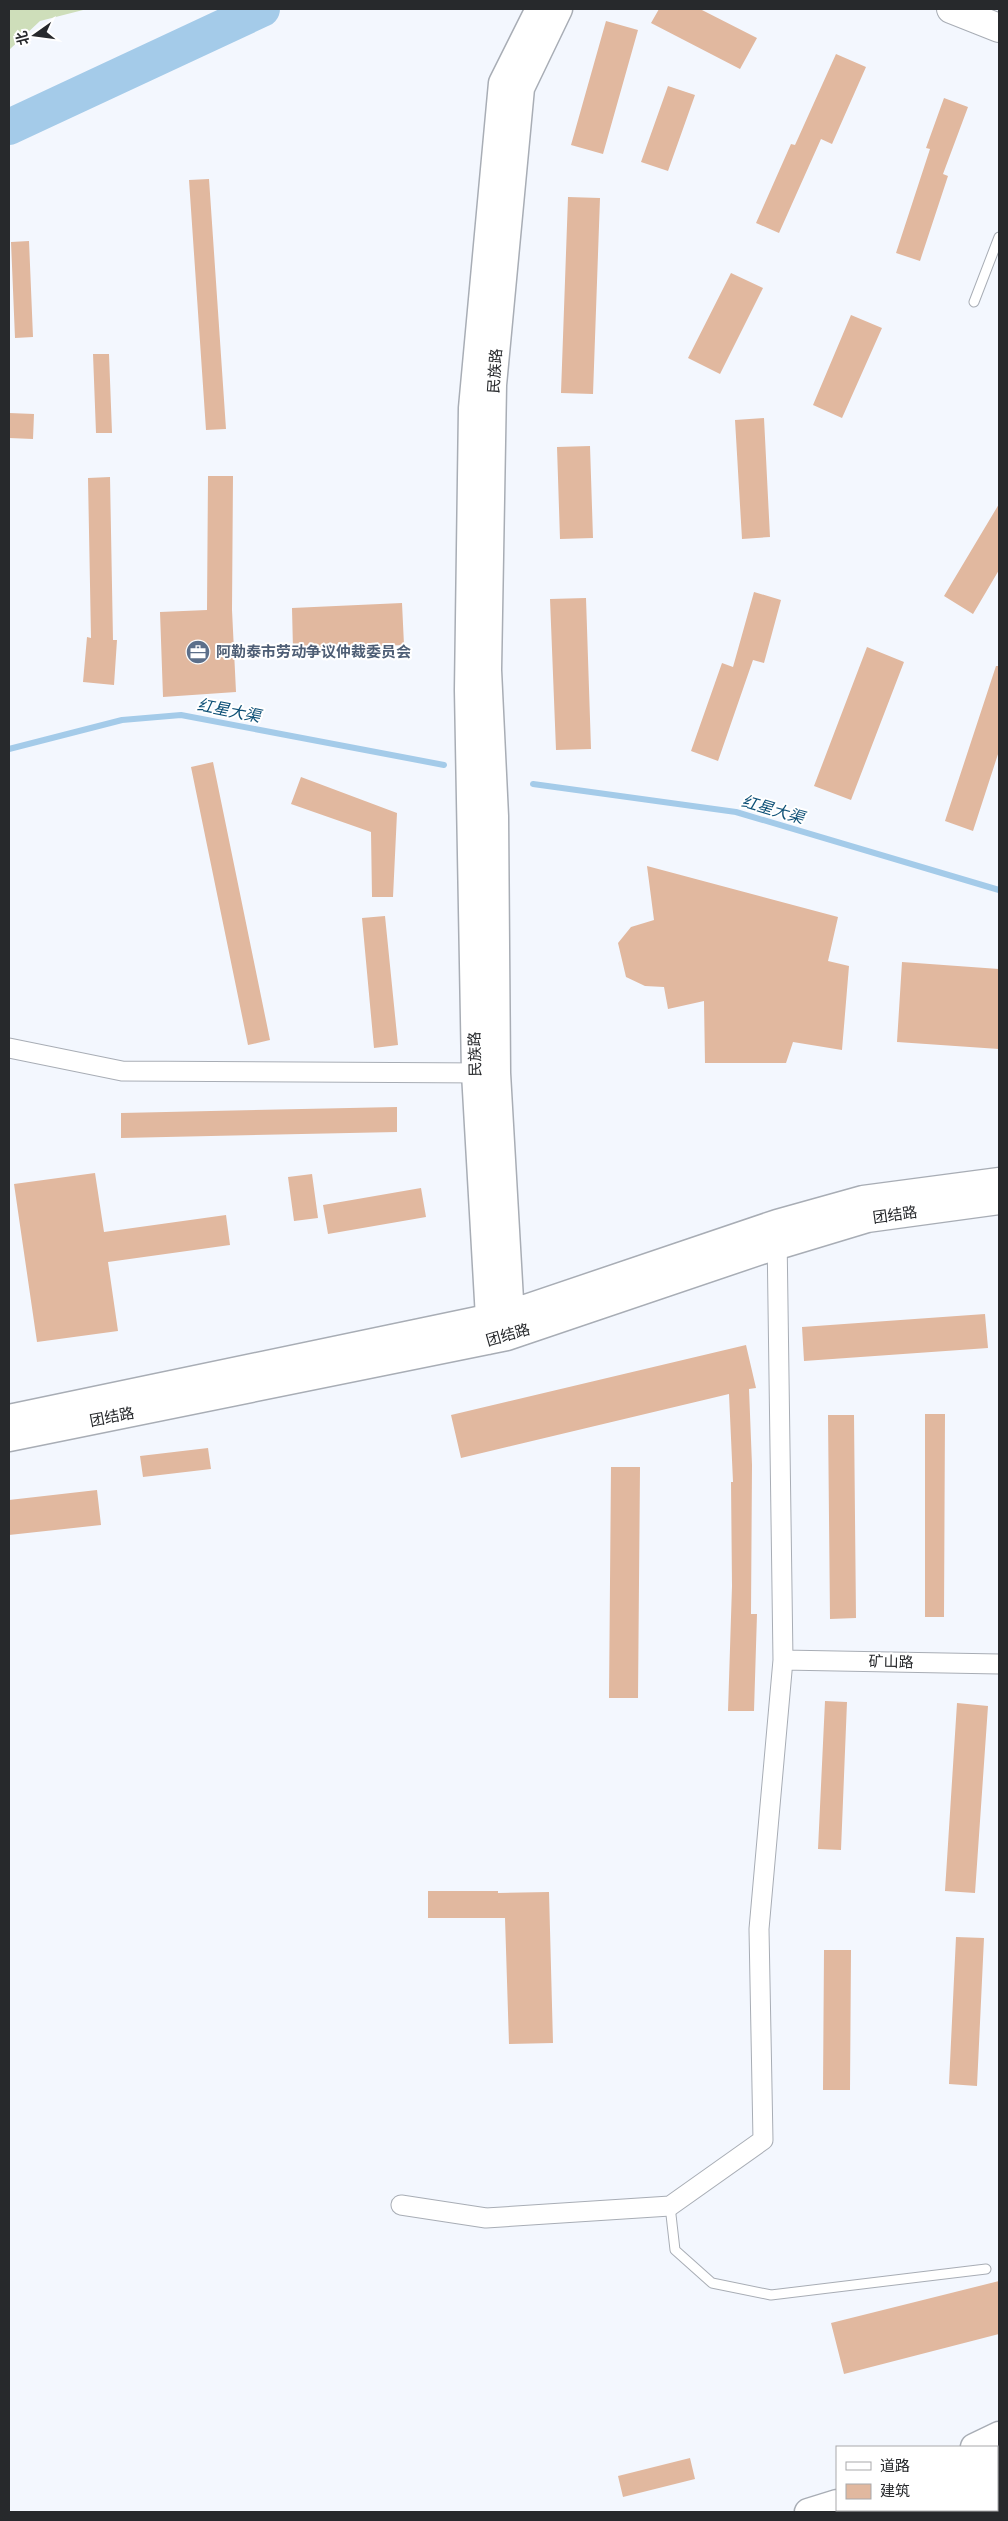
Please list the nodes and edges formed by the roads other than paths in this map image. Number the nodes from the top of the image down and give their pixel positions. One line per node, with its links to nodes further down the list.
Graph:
1 (539, 9): 7 (street, 民族路)
2 (560, 9): 7 (street, 民族路)
3 (951, 9): 4 (highway)
4 (999, 28)
5 (999, 237): 6 (lane)
6 (974, 302)
7 (480, 741): 9 (street, 民族路)
8 (9, 1048): 9 (street)
9 (486, 1073): 13 (street, 民族路)
10 (999, 1181): 12 (street, 团结路)
11 (999, 1201): 12 (street, 团结路)
12 (777, 1235): 13 (street, 团结路); 16 (street)
13 (500, 1327): 14 (street, 团结路); 15 (street, 团结路)
14 (9, 1418)
15 (9, 1438)
16 (783, 1660): 17 (street, 矿山路); 19 (street)
17 (999, 1664)
18 (401, 2206): 19 (street)
19 (670, 2206): 20 (lane)
20 (986, 2269)
21 (999, 2435): 22 (street)
22 (976, 2446)
23 (836, 2503): 24 (street)
24 (808, 2512)

